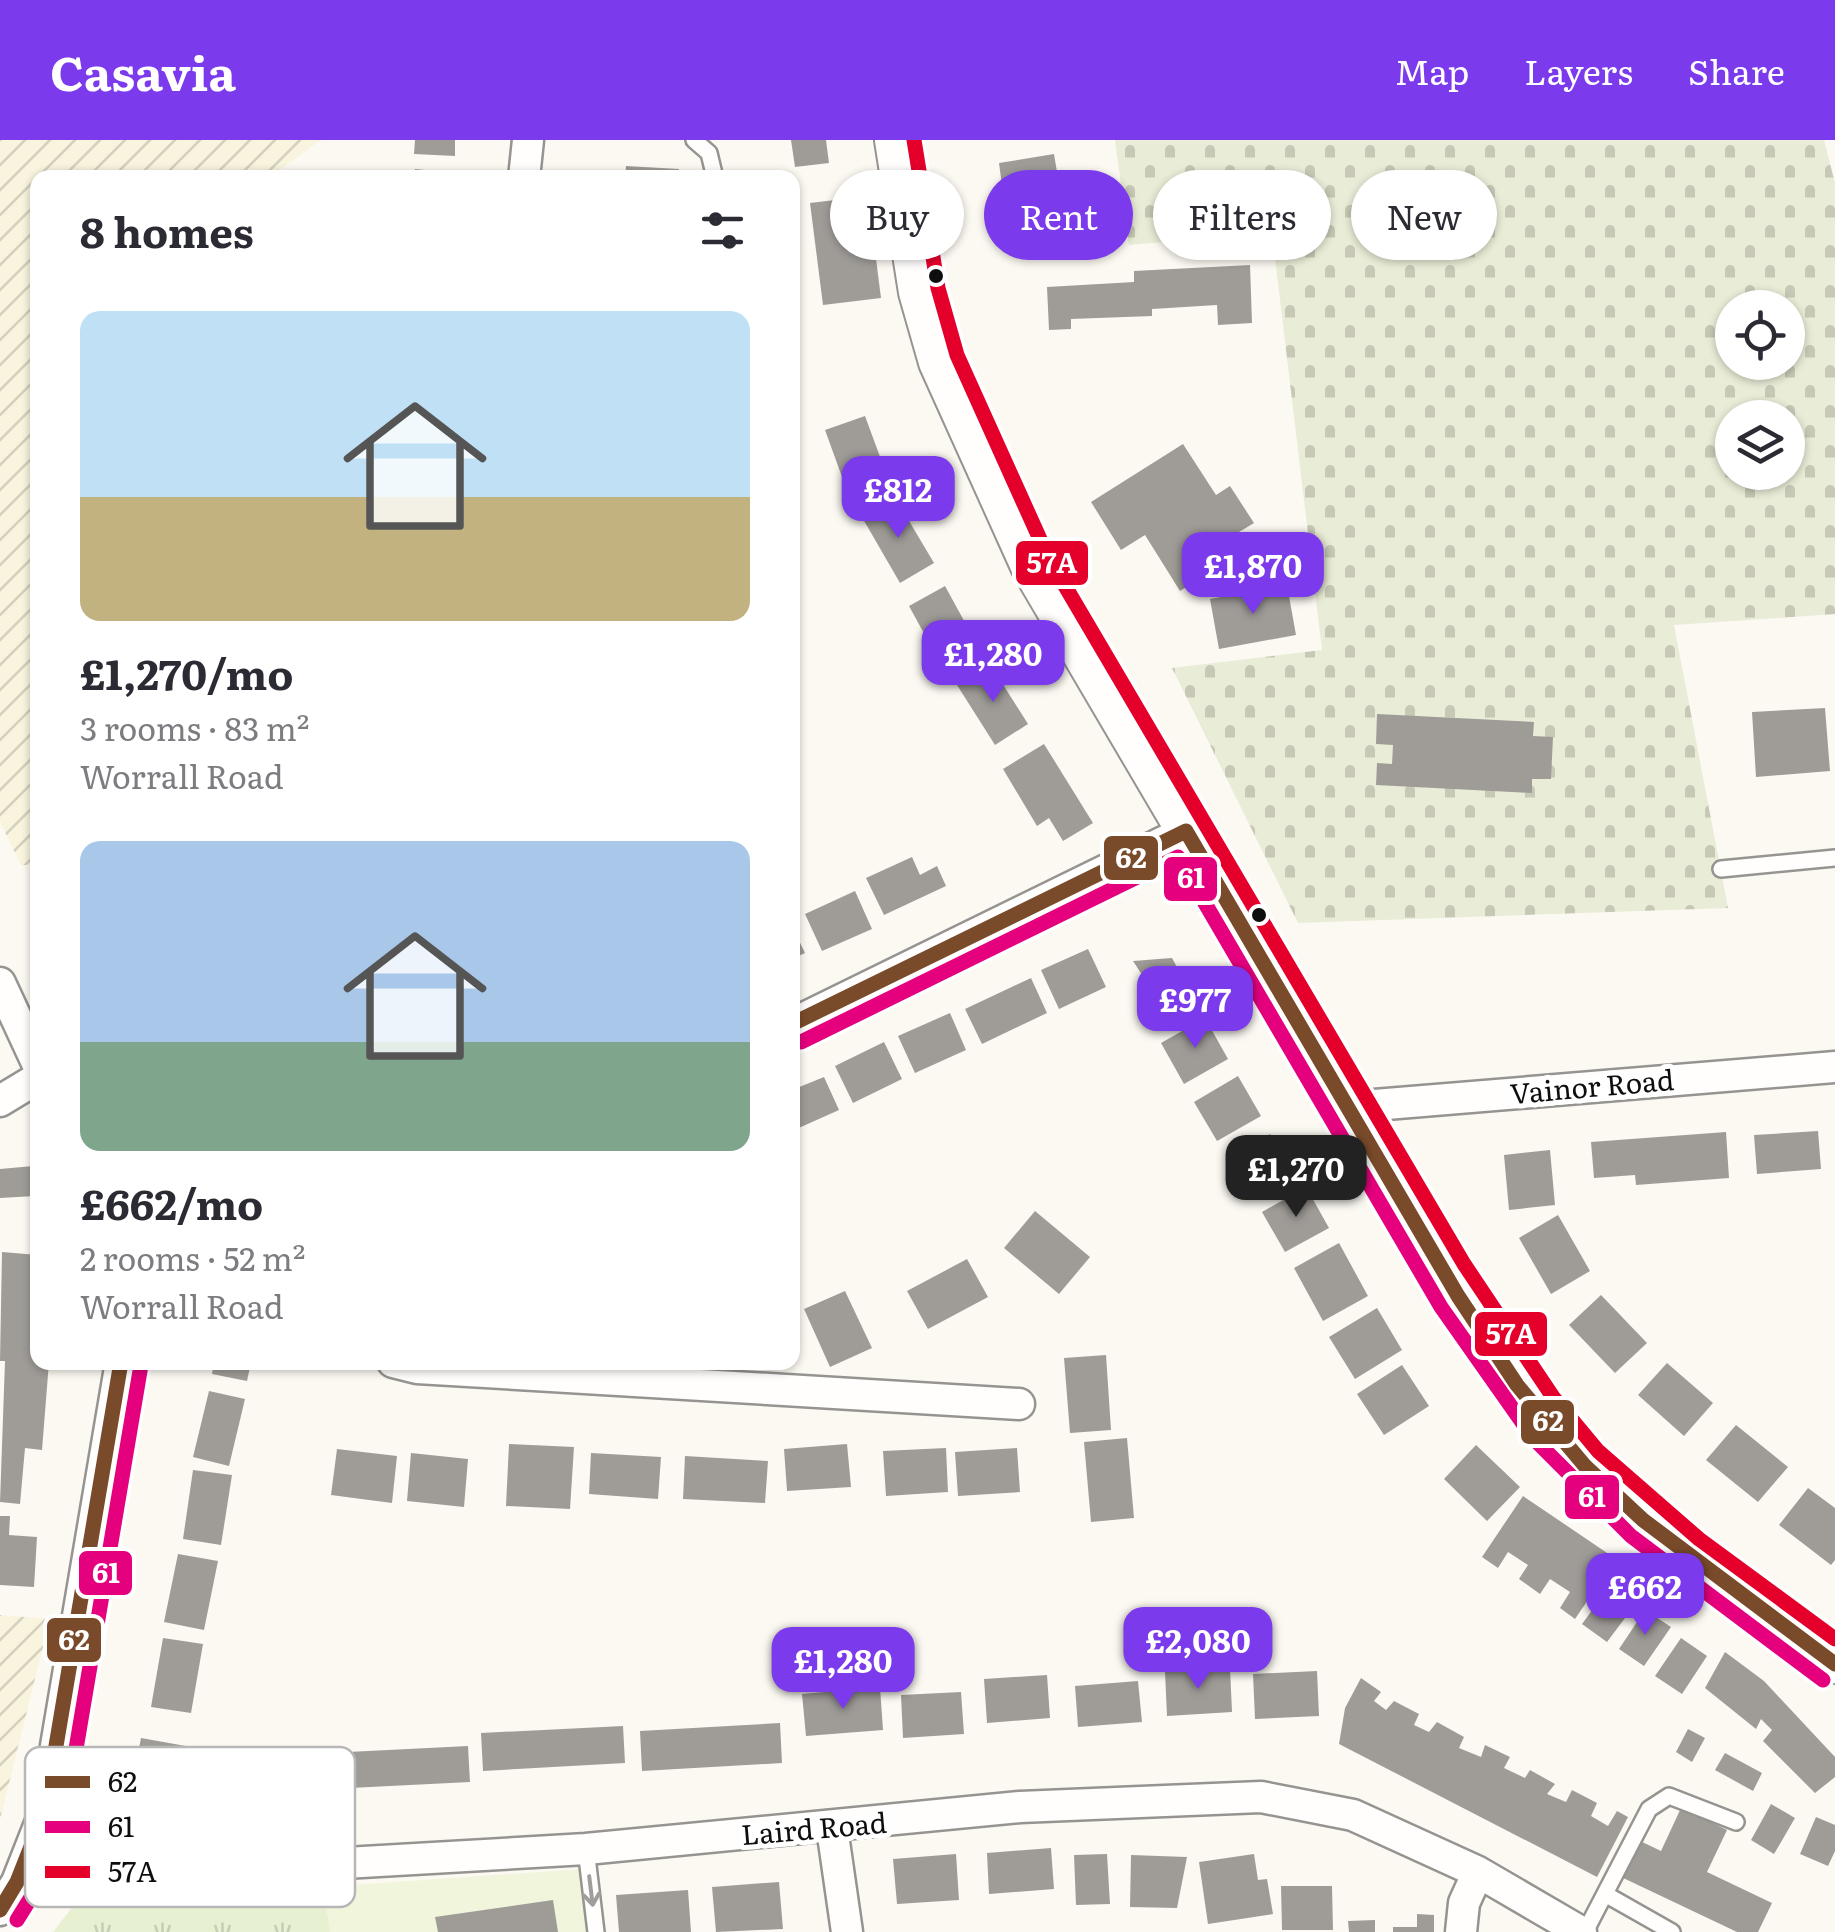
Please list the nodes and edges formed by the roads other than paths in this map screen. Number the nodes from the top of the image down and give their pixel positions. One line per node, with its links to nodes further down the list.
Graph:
1 (528, 140): 4 (street)
2 (694, 140): 5 (lane)
3 (894, 140): 6 (street)
4 (525, 170)
5 (713, 170)
6 (1186, 831): 10 (street); 15 (street)
7 (1835, 858): 8 (lane)
8 (1721, 869)
9 (0, 983): 11 (street)
10 (800, 1020)
11 (30, 1049)
12 (1835, 1067): 15 (street, Vainor Road)
13 (30, 1083): 14 (street)
14 (0, 1102)
15 (1350, 1106): 19 (street)
16 (120, 1370): 20 (street)
17 (512, 1370): 18 (street)
18 (1018, 1404)
19 (1835, 1664)
20 (55, 1747)
21 (1736, 1822): 29 (lane)
22 (832, 1828): 23 (street, Laird Road); 26 (street, Laird Road); 32 (street)
23 (586, 1849): 25 (street, Laird Road); 31 (lane, one-way to 31)
24 (25, 1861): 27 (street)
25 (355, 1862)
26 (1478, 1872): 33 (street); 34 (street, Laird Road)
27 (17, 1882): 28 (street, Laird Road); 30 (street)
28 (25, 1882)
29 (1606, 1894): 34 (lane); 35 (lane)
30 (0, 1910)
31 (596, 1932)
32 (846, 1932)
33 (1460, 1932)
34 (1583, 1932)
35 (1672, 1932)

